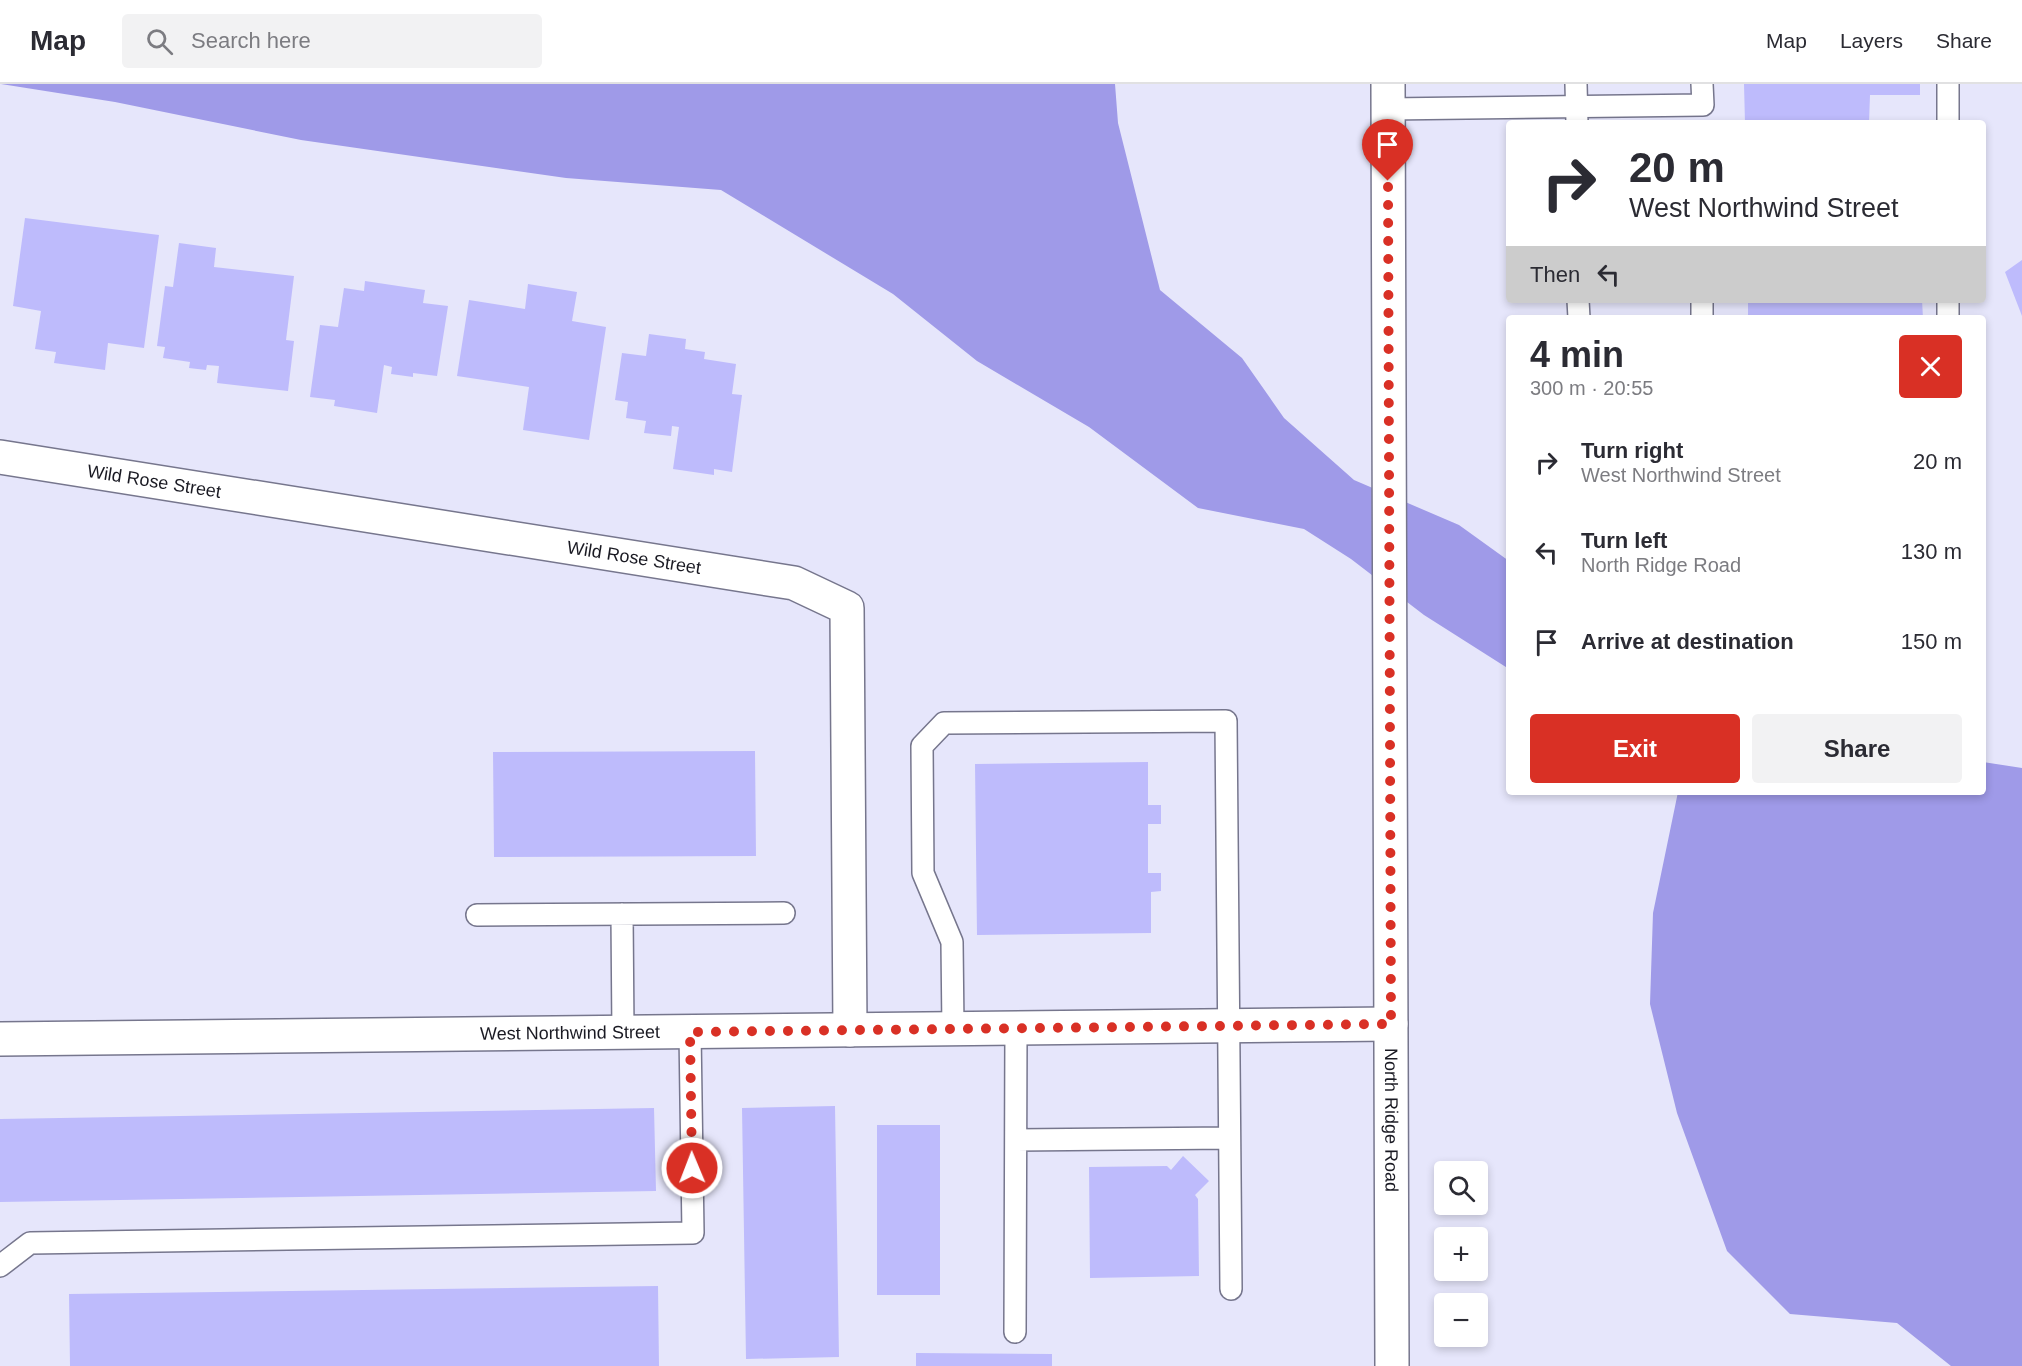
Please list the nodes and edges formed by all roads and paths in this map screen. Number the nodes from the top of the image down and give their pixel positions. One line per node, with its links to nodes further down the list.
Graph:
1 (1576, 84): 6 (lane)
2 (1702, 84): 5 (lane)
3 (1948, 84): 7 (lane)
4 (1388, 96): 6 (lane); 12 (street, North Ridge Road)
5 (1702, 114): 6 (lane)
6 (1576, 115)
7 (1948, 120)
8 (0, 457): 16 (street, Wild Rose Street)
9 (784, 913): 10 (lane)
10 (622, 914): 11 (lane); 18 (lane)
11 (477, 915)
12 (1391, 1024): 13 (street, West Northwind Street); 25 (street, North Ridge Road)
13 (1228, 1026): 14 (street, West Northwind Street); 15 (lane); 20 (lane)
14 (1016, 1028): 15 (street, West Northwind Street); 21 (lane)
15 (953, 1029): 16 (street, West Northwind Street)
16 (850, 1030): 17 (street, West Northwind Street)
17 (690, 1032): 18 (street, West Northwind Street); 22 (lane)
18 (623, 1033): 19 (street, West Northwind Street)
19 (0, 1040)
20 (1230, 1138): 21 (lane); 23 (lane)
21 (1016, 1140): 24 (lane)
22 (0, 1266)
23 (1231, 1289)
24 (1015, 1332)
25 (1392, 1366)

